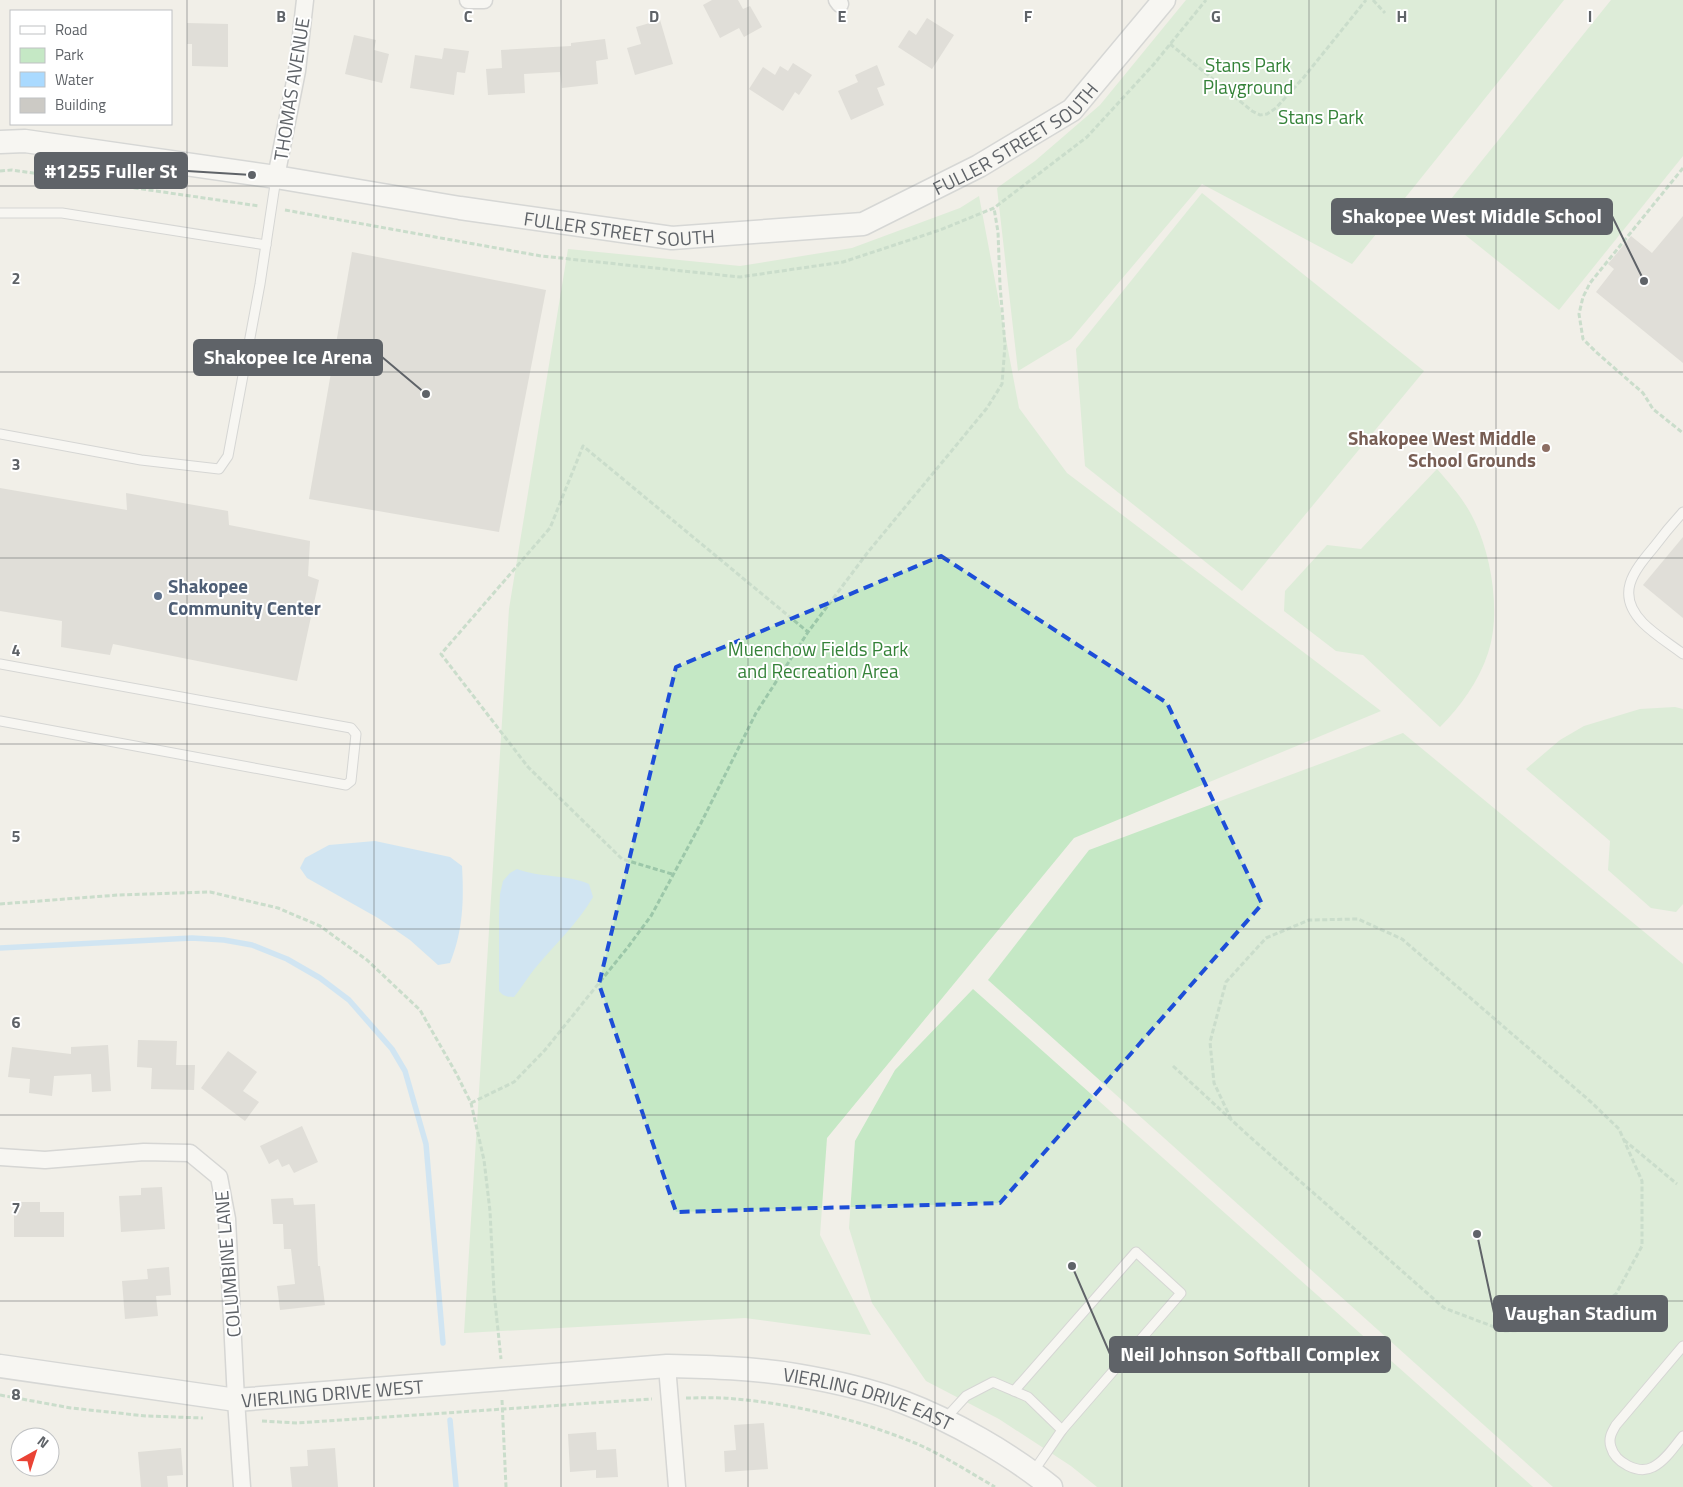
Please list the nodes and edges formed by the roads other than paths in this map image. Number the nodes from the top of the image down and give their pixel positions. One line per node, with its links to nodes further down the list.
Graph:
1 (305, 0): 6 (street, THOMAS AVENUE)
2 (468, 0): 3 (street)
3 (484, 0)
4 (1164, 0): 6 (street, FULLER STREET SOUTH)
5 (0, 142): 6 (street, FULLER STREET SOUTH)
6 (276, 177): 8 (lane)
7 (0, 213): 8 (lane)
8 (266, 245): 9 (lane)
9 (0, 434)
10 (1683, 512): 11 (lane)
11 (1683, 654)
12 (0, 664): 13 (lane)
13 (0, 721)
14 (0, 1157): 19 (street, COLUMBINE LANE)
15 (1683, 1346): 22 (lane)
16 (0, 1366): 19 (street, VIERLING DRIVE WEST)
17 (666, 1366): 19 (street, VIERLING DRIVE WEST); 20 (street, VIERLING DRIVE EAST); 25 (street)
18 (1014, 1391): 20 (lane); 21 (lane); 21 (lane)
19 (237, 1409): 24 (street, COLUMBINE LANE)
20 (944, 1421): 23 (street, VIERLING DRIVE EAST)
21 (1062, 1430): 23 (lane)
22 (1683, 1436)
23 (1033, 1472): 26 (street, VIERLING DRIVE EAST)
24 (242, 1487)
25 (676, 1487)
26 (1051, 1487)

